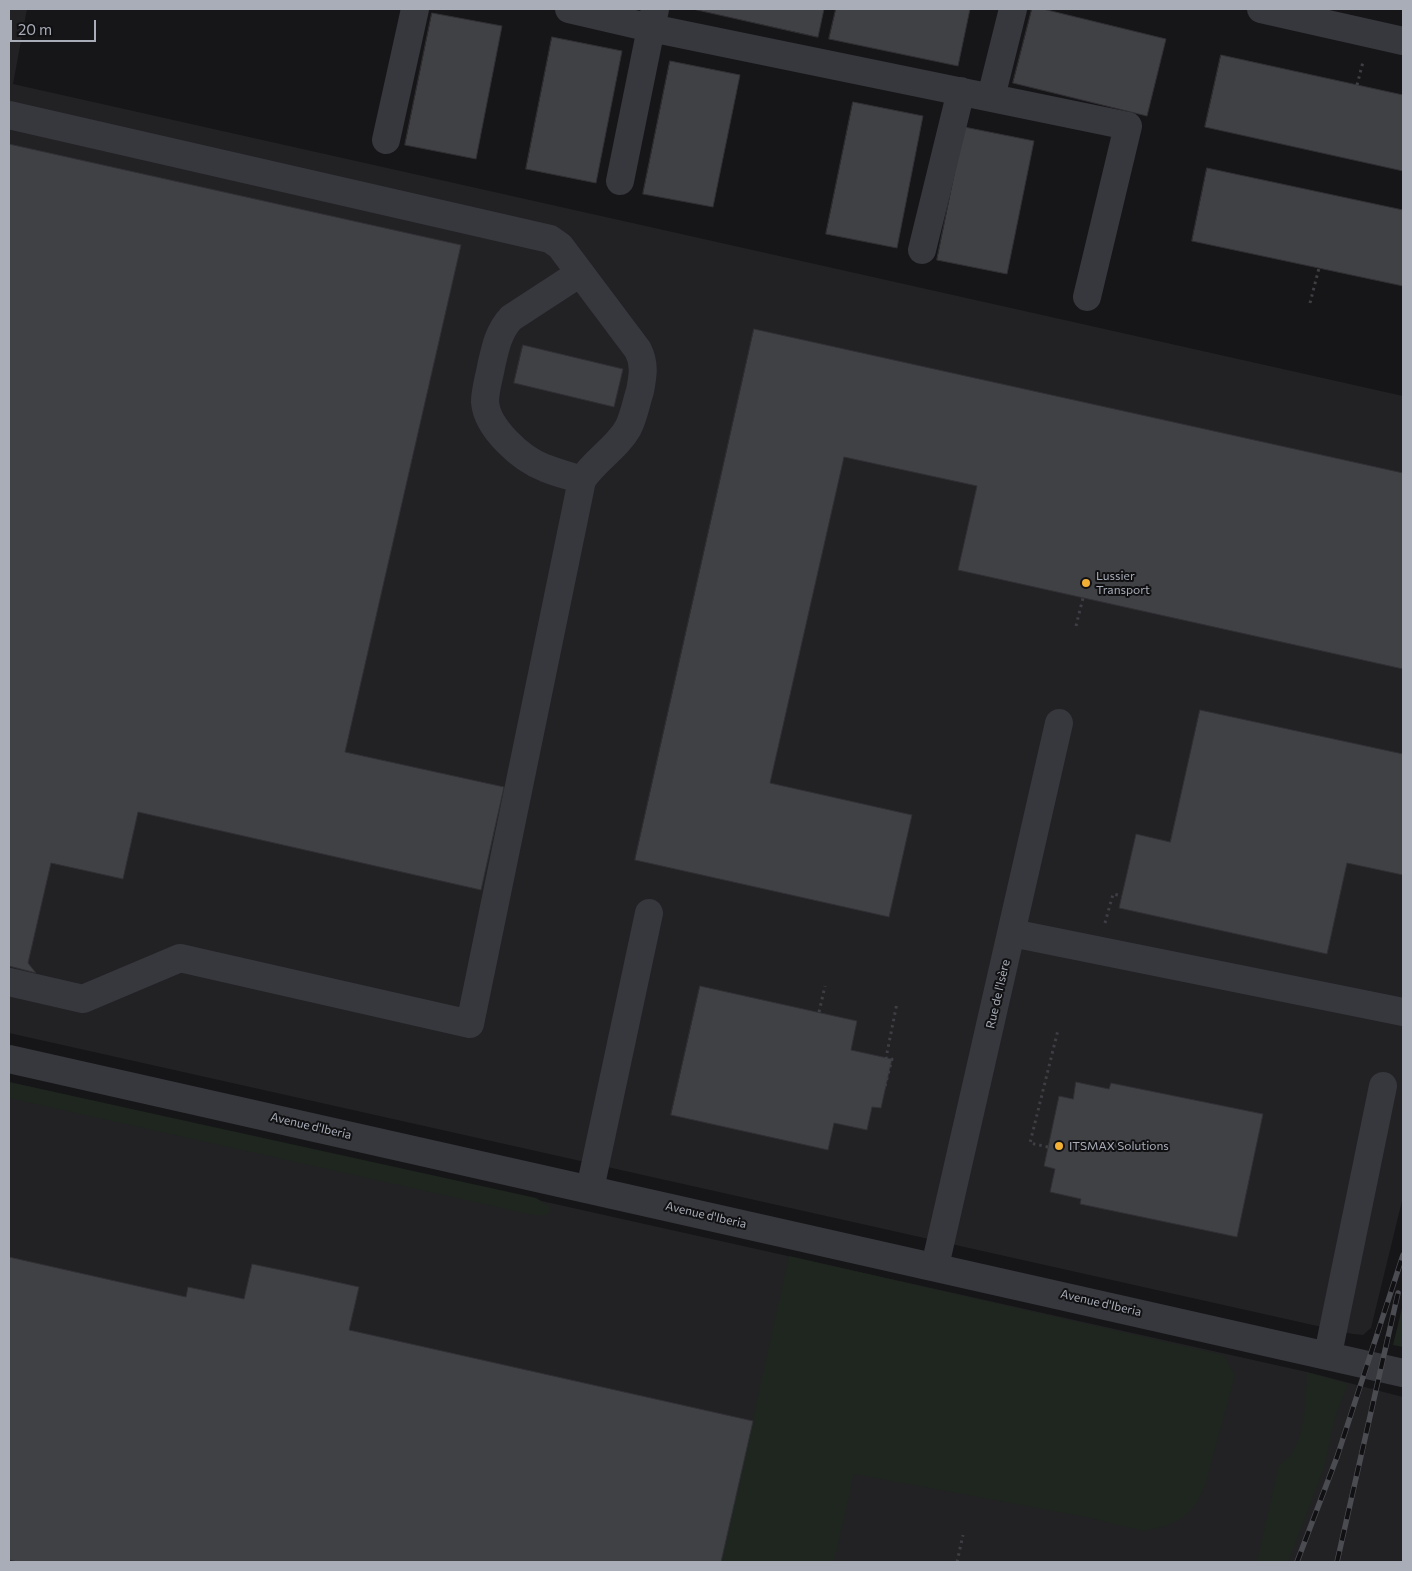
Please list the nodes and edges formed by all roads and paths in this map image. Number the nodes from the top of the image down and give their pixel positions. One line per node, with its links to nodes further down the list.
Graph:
1 (415, 9): 12 (street)
2 (569, 9): 5 (street)
3 (1013, 9): 10 (street)
4 (1260, 9): 6 (street)
5 (653, 18): 9 (street); 13 (street)
6 (1403, 38)
7 (1364, 56): 8 (path)
8 (1358, 85)
9 (961, 91): 10 (street); 14 (street)
10 (991, 97): 17 (street)
11 (9, 115): 16 (street)
12 (386, 140)
13 (620, 181)
14 (922, 250)
15 (1319, 268): 18 (path)
16 (580, 273): 19 (street); 19 (street)
17 (1086, 297)
18 (1310, 303)
19 (582, 480): 27 (street)
20 (1083, 598): 21 (path)
21 (1076, 626)
22 (1059, 723): 26 (street, Rue de l'Isère)
23 (1122, 896): 25 (path)
24 (649, 913): 37 (street)
25 (1105, 926)
26 (1012, 933): 31 (street); 38 (street, Rue de l'Isère)
27 (9, 982)
28 (825, 986): 30 (path)
29 (897, 1003): 34 (path)
30 (819, 1012)
31 (1403, 1012)
32 (1058, 1030): 36 (path)
33 (9, 1059): 37 (street, Avenue d'Iberia)
34 (886, 1086)
35 (1383, 1086): 39 (street)
36 (1048, 1147)
37 (590, 1189): 38 (street, Avenue d'Iberia)
38 (936, 1266): 39 (street, Avenue d'Iberia)
39 (1328, 1354): 40 (street, Avenue d'Iberia)
40 (1403, 1373)
41 (963, 1535): 42 (path)
42 (958, 1562)

